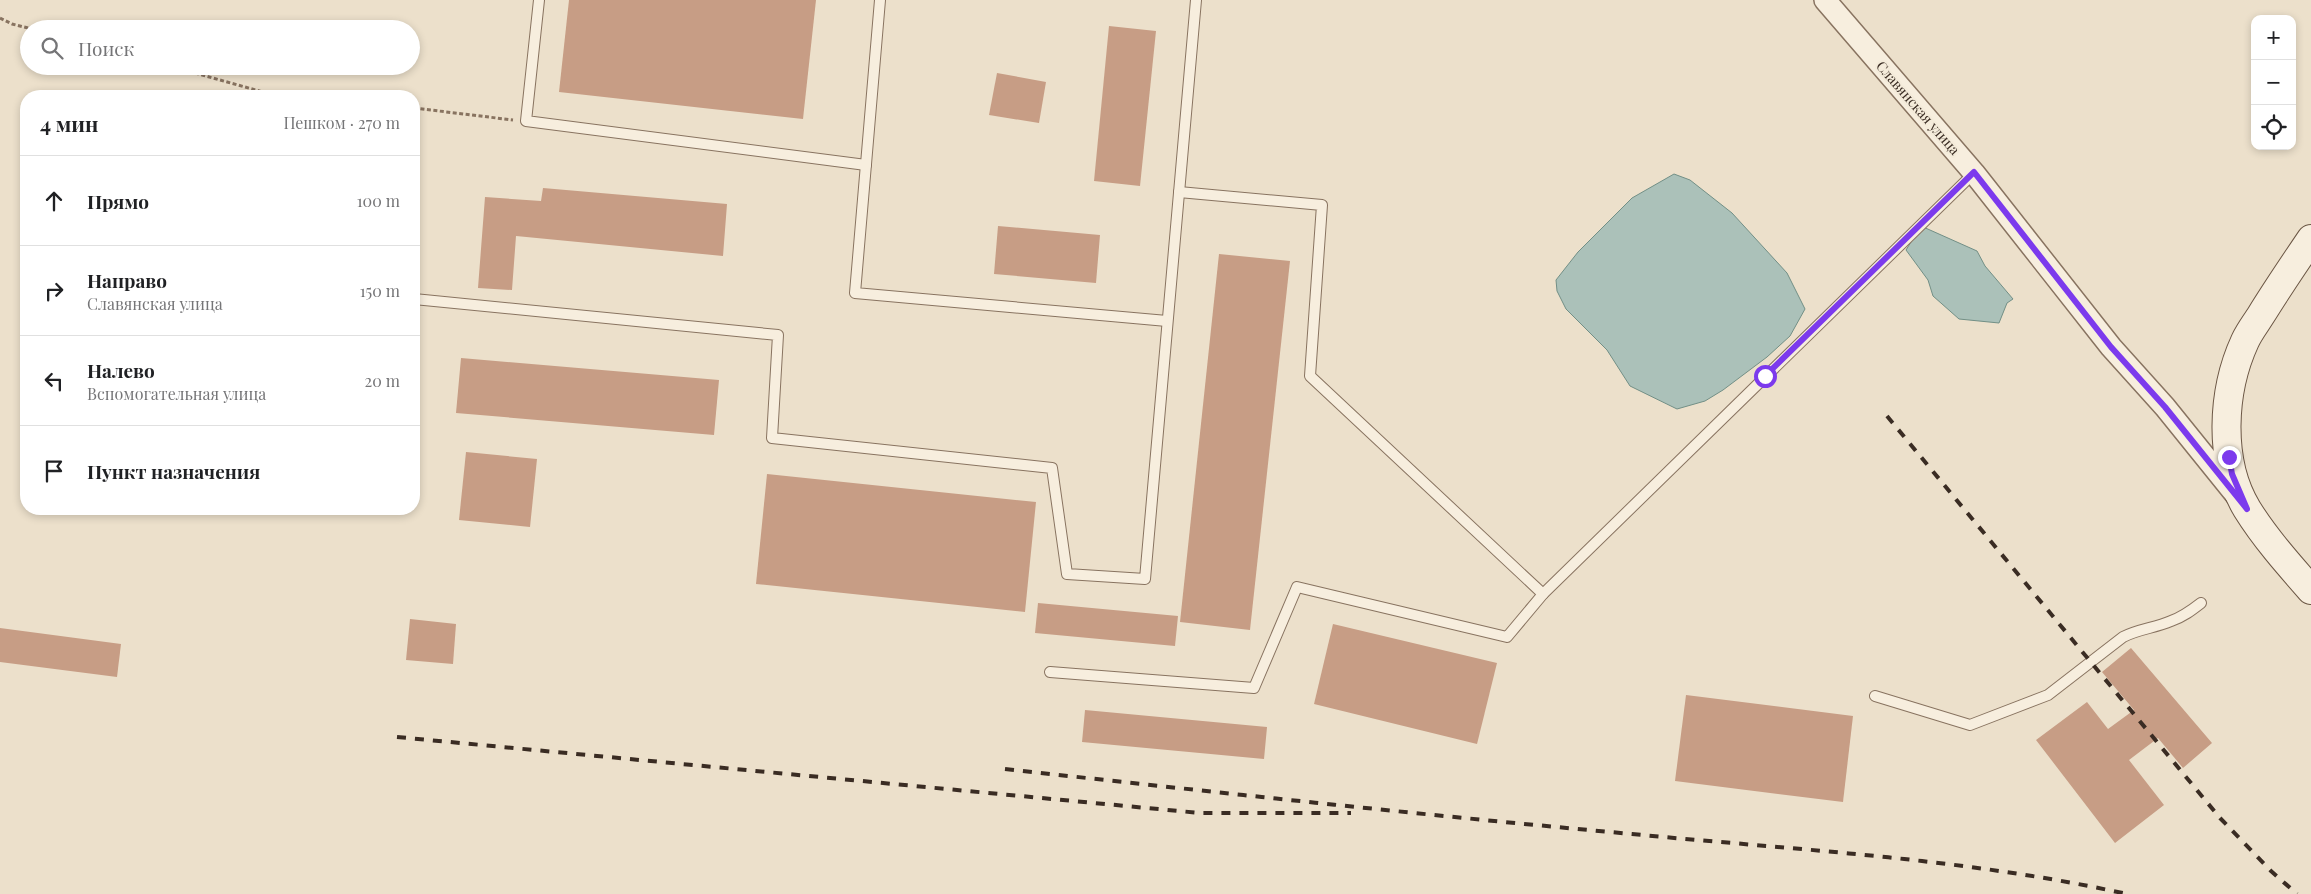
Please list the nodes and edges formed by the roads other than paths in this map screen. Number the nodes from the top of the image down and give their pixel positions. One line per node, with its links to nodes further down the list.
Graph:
1 (539, 0): 5 (lane)
2 (880, 0): 5 (lane)
3 (1196, 0): 7 (lane)
4 (1825, 0): 6 (street, Славянская улица)
5 (866, 165): 10 (lane)
6 (1974, 172): 11 (street, Славянская улица); 13 (lane)
7 (1179, 192): 10 (lane); 13 (lane)
8 (2311, 238): 11 (main road)
9 (420, 300): 10 (lane)
10 (1167, 321)
11 (2247, 509): 12 (main road, Славянская улица)
12 (2311, 590)
13 (1542, 594): 15 (lane)
14 (2201, 603): 16 (lane)
15 (1050, 672)
16 (1875, 696)

